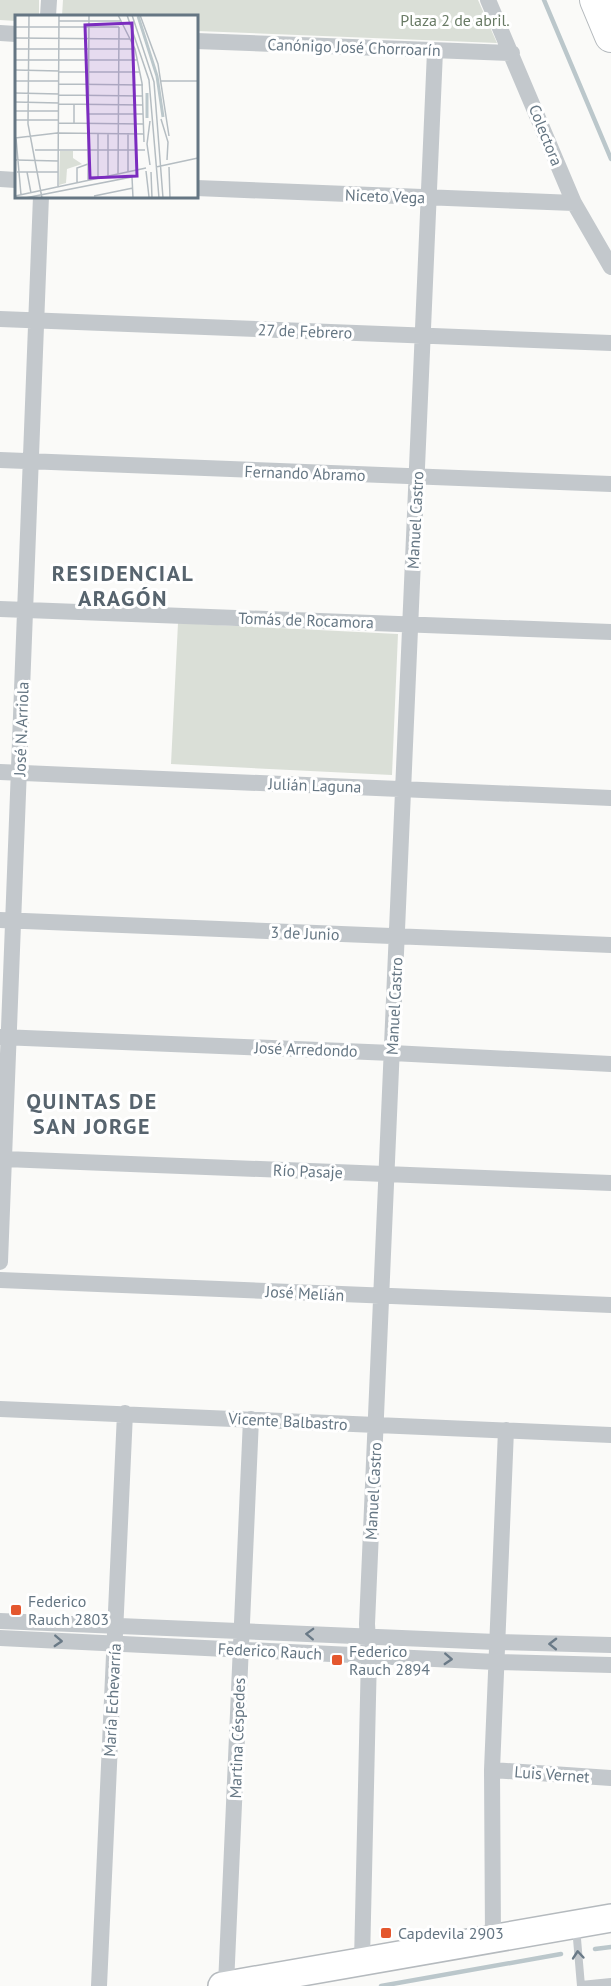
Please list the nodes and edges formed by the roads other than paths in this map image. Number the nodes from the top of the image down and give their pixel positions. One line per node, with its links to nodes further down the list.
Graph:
1 (49, 0): 4 (street)
2 (488, 0): 10 (street, Colectora)
3 (596, 0): 7 (highway)
4 (48, 15)
5 (0, 33): 6 (street)
6 (15, 34)
7 (611, 36)
8 (198, 41): 9 (street, Canónigo José Chorroarín)
9 (435, 51): 10 (street, Canónigo José Chorroarín); 13 (street, Manuel Castro)
10 (512, 53): 14 (street, Colectora)
11 (198, 188): 13 (street, Niceto Vega)
12 (41, 198): 17 (street, José N. Arriola)
13 (429, 198): 14 (street, Niceto Vega); 18 (street, Manuel Castro)
14 (574, 203): 15 (street, Colectora)
15 (611, 267)
16 (0, 319): 17 (street, 27 de Febrero)
17 (36, 320): 18 (street, 27 de Febrero); 21 (street, José N. Arriola)
18 (423, 336): 19 (street, 27 de Febrero); 22 (street, Manuel Castro)
19 (611, 343)
20 (0, 460): 21 (street, Fernando Abramo)
21 (31, 461): 22 (street, Fernando Abramo); 25 (street, José N. Arriola)
22 (417, 477): 23 (street, Fernando Abramo); 26 (street, Manuel Castro)
23 (611, 484)
24 (0, 609): 25 (street, Tomás de Rocamora)
25 (26, 610): 26 (street, Tomás de Rocamora); 29 (street, José N. Arriola)
26 (410, 624): 27 (street, Tomás de Rocamora); 30 (street, Manuel Castro)
27 (611, 632)
28 (0, 772): 29 (street, Julián Laguna)
29 (20, 773): 30 (street, Julián Laguna); 32 (street, José N. Arriola)
30 (404, 788): 31 (street, Julián Laguna); 33 (street, Manuel Castro)
31 (611, 798)
32 (7, 921): 33 (street, 3 de Junio); 35 (street, José N. Arriola)
33 (398, 937): 34 (street, 3 de Junio); 36 (street, Manuel Castro)
34 (611, 945)
35 (5, 1037): 36 (street, José Arredondo); 38 (street, José N. Arriola)
36 (392, 1053): 37 (street, José Arredondo); 39 (street, Manuel Castro)
37 (611, 1064)
38 (5, 1159): 39 (street, Río Pasaje); 41 (street, José N. Arriola)
39 (387, 1174): 40 (street, Río Pasaje); 43 (street, Manuel Castro)
40 (611, 1184)
41 (0, 1262)
42 (0, 1280): 43 (street, José Melián)
43 (383, 1297): 44 (street, José Melián); 48 (street, Manuel Castro)
44 (611, 1305)
45 (0, 1409): 46 (street, Vicente Balbastro)
46 (125, 1413): 47 (street, Vicente Balbastro); 52 (street, María Echevarría)
47 (251, 1419): 48 (street, Vicente Balbastro); 53 (street, Martina Céspedes)
48 (377, 1425): 49 (street, Vicente Balbastro); 54 (street, Manuel Castro)
49 (506, 1430): 50 (street, Vicente Balbastro); 56 (street)
50 (611, 1435)
51 (0, 1621): 52 (street, Federico Rauch)
52 (116, 1626): 53 (street, Federico Rauch); 57 (street, María Echevarría)
53 (241, 1631): 54 (street, Federico Rauch, one-way to 53); 59 (street, Martina Céspedes)
54 (368, 1636): 56 (street, Federico Rauch); 60 (street, Manuel Castro)
55 (0, 1638): 57 (street, Federico Rauch, one-way to 57)
56 (496, 1642): 58 (street, Federico Rauch, one-way to 56); 61 (street)
57 (114, 1644): 59 (street, Federico Rauch); 71 (street, María Echevarría)
58 (611, 1645)
59 (240, 1649): 60 (street, Federico Rauch); 72 (street, Martina Céspedes)
60 (369, 1655): 61 (street, Federico Rauch, one-way to 61); 68 (street, Manuel Castro)
61 (496, 1662): 62 (street, Federico Rauch); 63 (street)
62 (611, 1665)
63 (492, 1770): 64 (street, Luis Vernet); 67 (street)
64 (611, 1778)
65 (611, 1918): 66 (main road)
66 (576, 1924): 67 (main road); 70 (lane, one-way to 66)
67 (493, 1938): 68 (main road)
68 (362, 1961): 72 (main road)
69 (611, 1982): 70 (lane)
70 (581, 1985)
71 (99, 1986)
72 (224, 1986)

